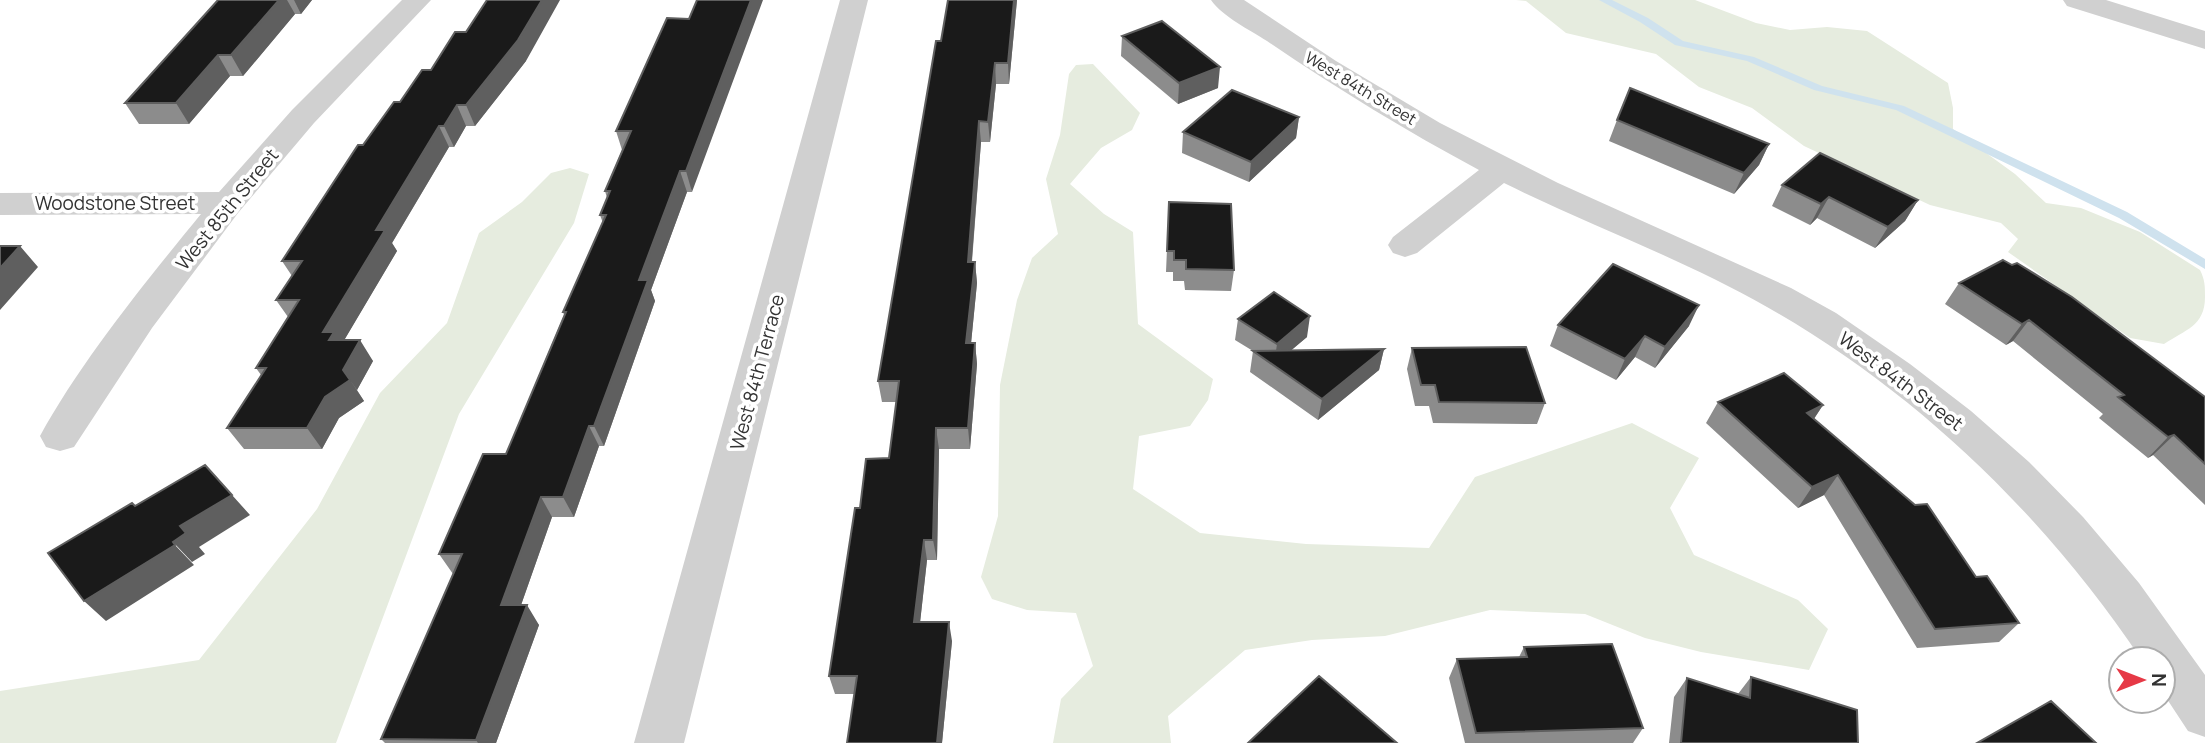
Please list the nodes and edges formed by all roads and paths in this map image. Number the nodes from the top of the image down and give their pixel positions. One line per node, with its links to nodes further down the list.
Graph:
1 (417, 0): 7 (street, West 85th Street)
2 (854, 0): 12 (street, West 84th Terrace)
3 (1226, 0): 6 (street, West 84th Street)
4 (2077, 0): 5 (street)
5 (2203, 35)
6 (1501, 169): 9 (street); 11 (street, West 84th Street)
7 (230, 203): 8 (street, Woodstone Street); 10 (street, West 85th Street)
8 (0, 204)
9 (1405, 245)
10 (60, 436)
11 (2205, 715)
12 (660, 743)

